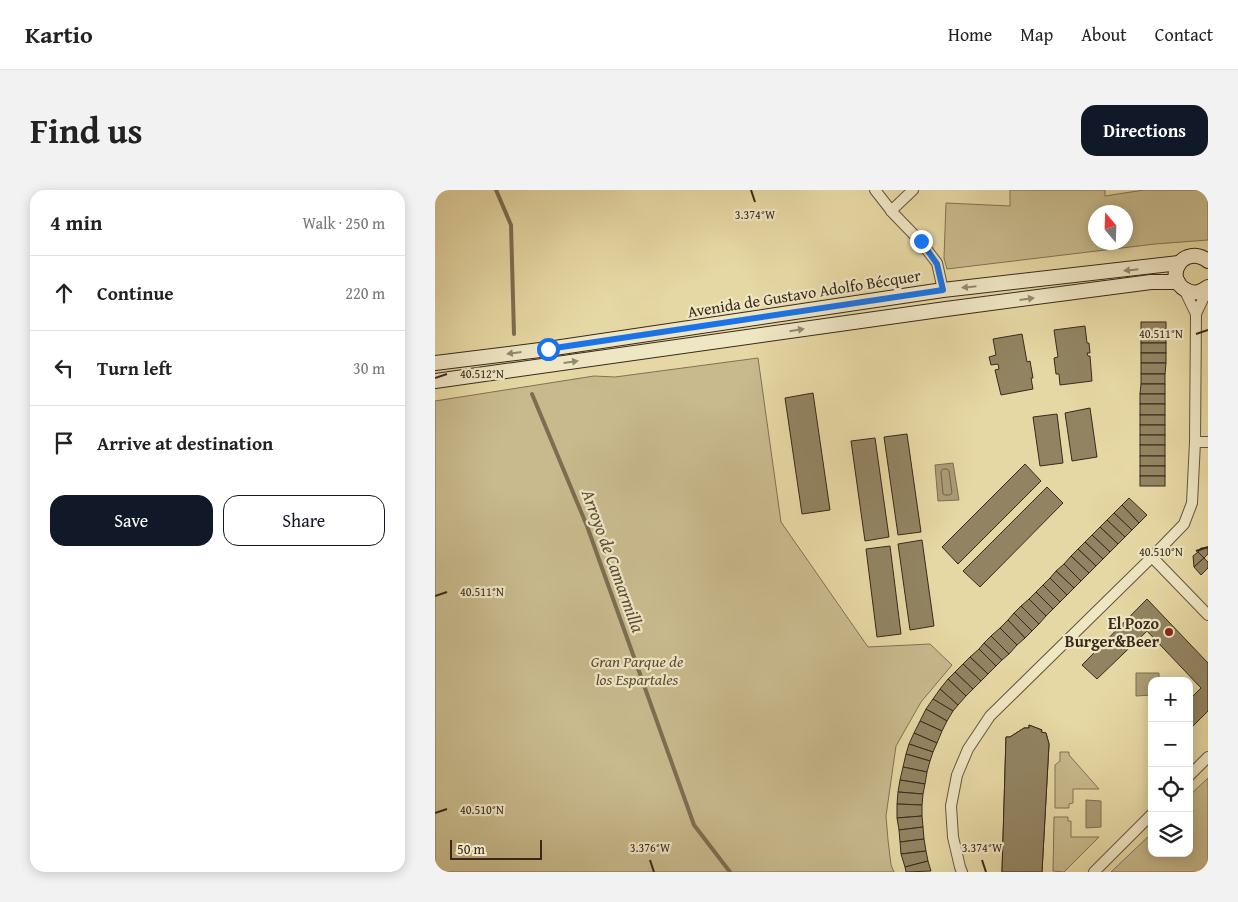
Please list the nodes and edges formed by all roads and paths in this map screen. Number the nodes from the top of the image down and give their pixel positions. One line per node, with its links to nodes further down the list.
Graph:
1 (875, 190): 3 (street)
2 (913, 190): 3 (street)
3 (891, 211): 8 (street)
4 (1208, 261): 5 (street, Avenida de Gustavo Adolfo Bécquer)
5 (1179, 263): 6 (street); 8 (street, Avenida de Gustavo Adolfo Bécquer, one-way to 8)
6 (1181, 286): 7 (street); 9 (street); 11 (street, one-way to 6)
7 (1208, 287): 9 (street)
8 (943, 290): 10 (street, Avenida de Gustavo Adolfo Bécquer, one-way to 10)
9 (1196, 314): 12 (street)
10 (435, 363)
11 (435, 381)
12 (1195, 442): 13 (street); 14 (street)
13 (1208, 442)
14 (1152, 558): 15 (street); 19 (street)
15 (1208, 615)
16 (1208, 757): 17 (street)
17 (1193, 772)
18 (1148, 818): 20 (street)
19 (962, 872)
20 (1094, 872)

